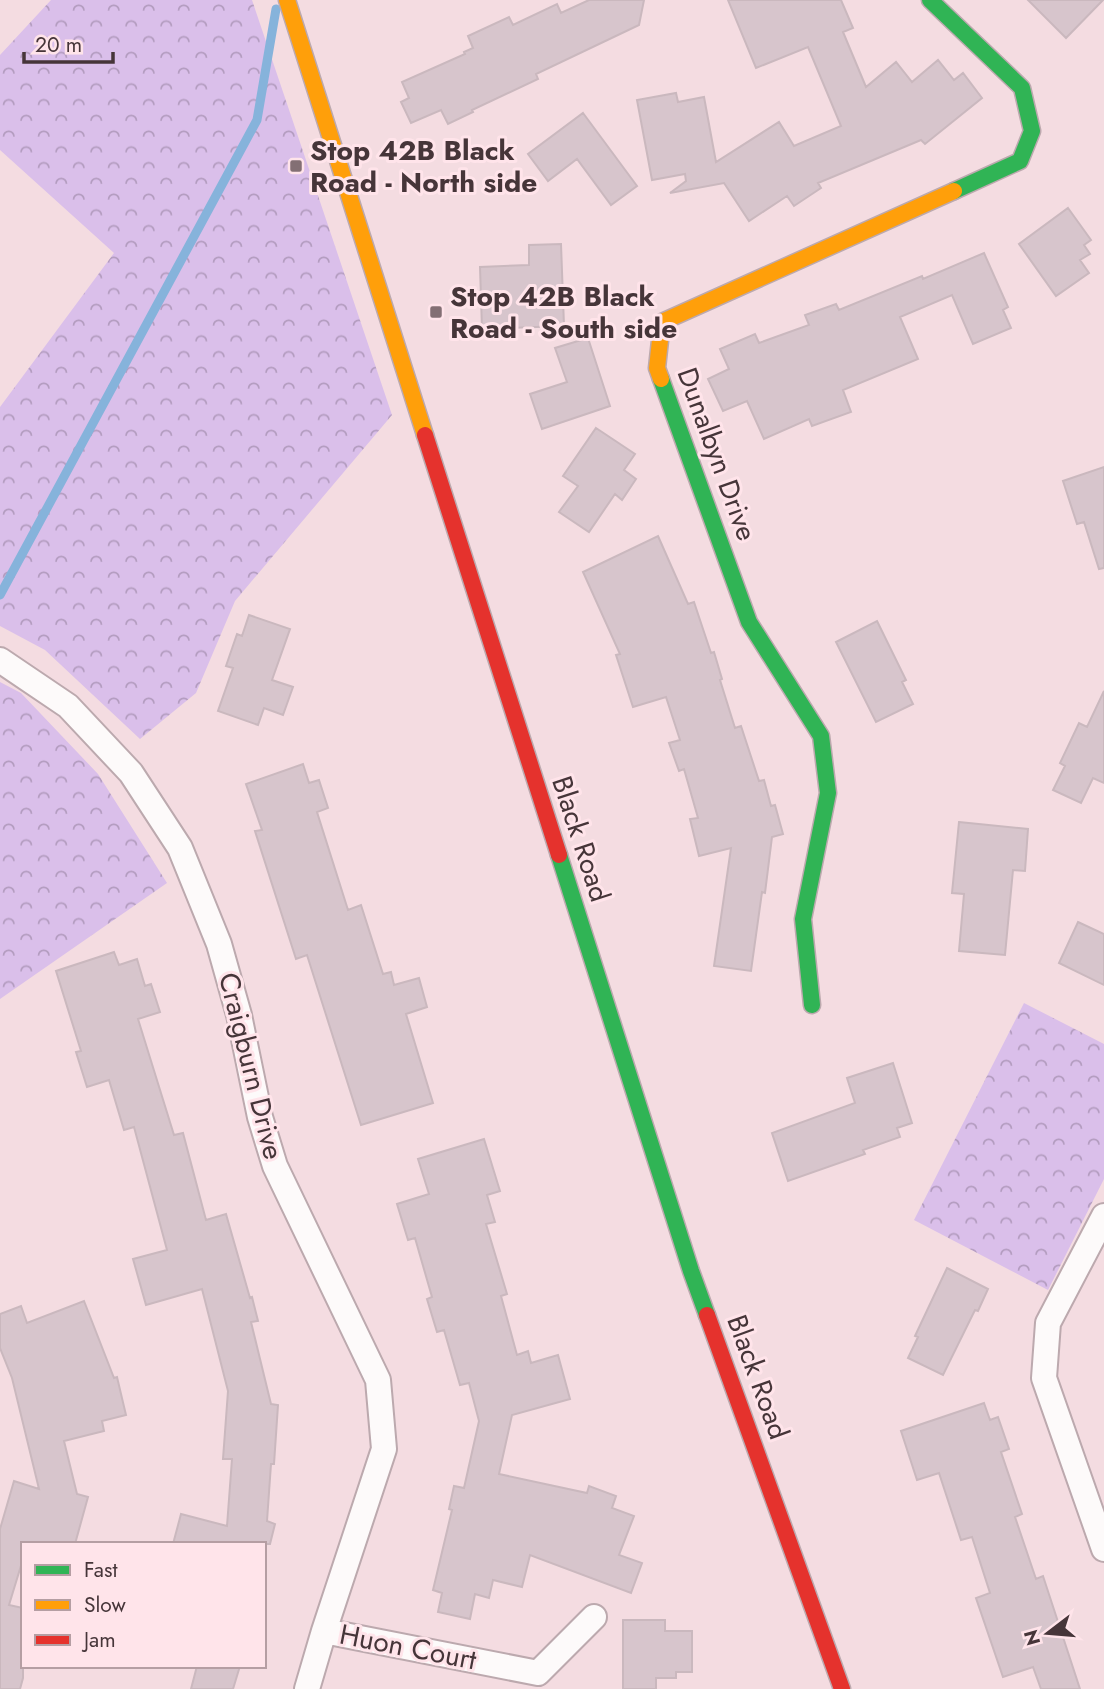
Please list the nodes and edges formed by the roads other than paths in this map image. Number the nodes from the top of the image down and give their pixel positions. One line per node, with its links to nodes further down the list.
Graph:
1 (940, 4): 4 (main road, Dunalbyn Drive)
2 (289, 7): 10 (main road, Black Road)
3 (0, 660): 8 (street, Craigburn Drive)
4 (811, 1005)
5 (1104, 1216): 6 (street)
6 (1104, 1549)
7 (594, 1617): 8 (street, Huon Court)
8 (324, 1631): 9 (street, Craigburn Drive)
9 (307, 1689)
10 (842, 1689)

